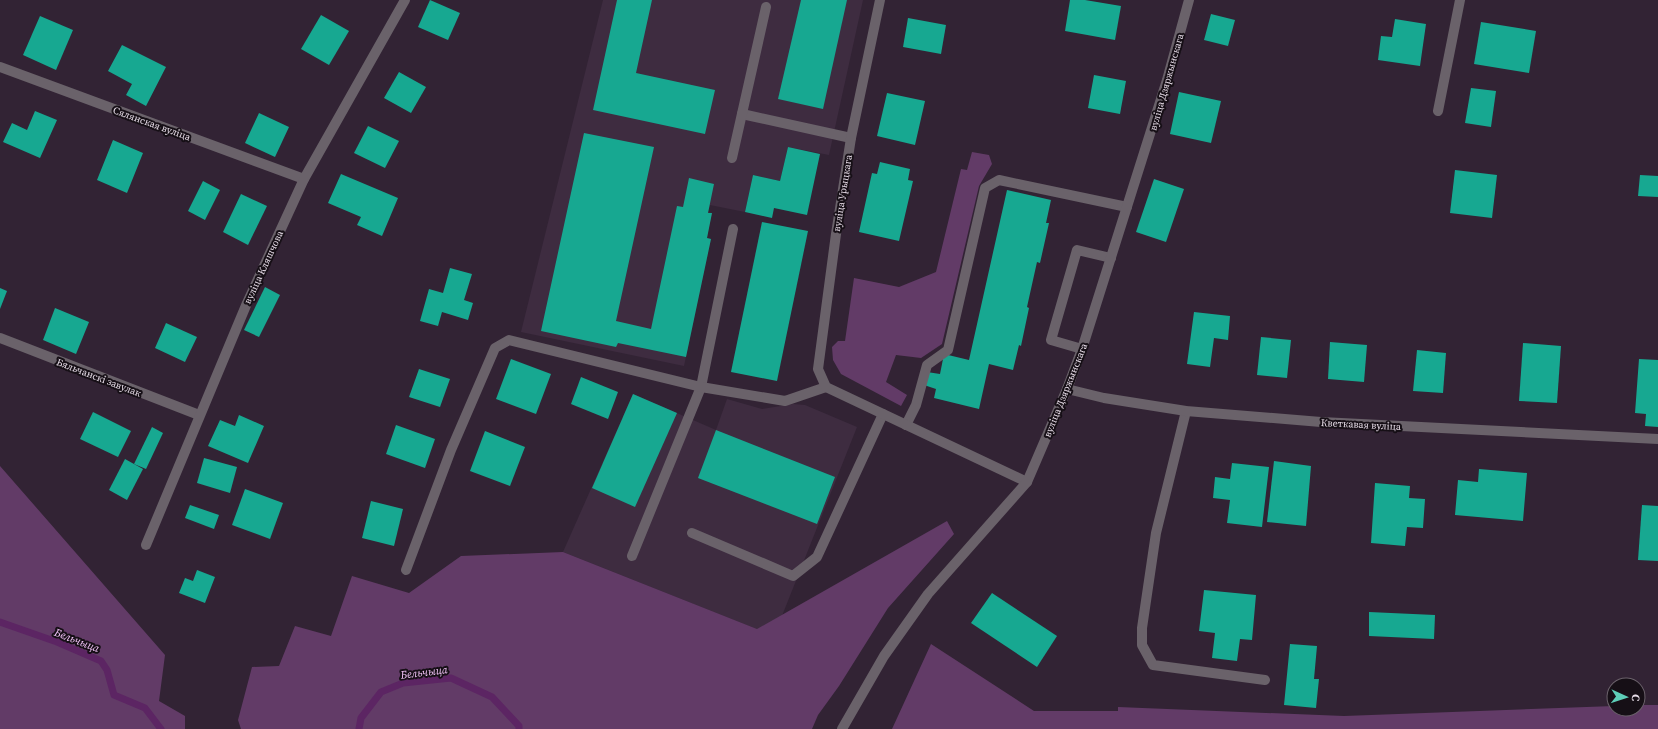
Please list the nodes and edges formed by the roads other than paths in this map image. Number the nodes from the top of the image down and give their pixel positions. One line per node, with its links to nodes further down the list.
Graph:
1 (405, 0): 11 (street, вуліца Кляшчова)
2 (880, 0): 9 (street, вуліца Урыцкага)
3 (1189, 0): 12 (street, вуліца Дзяржынскага)
4 (1460, 0): 7 (street)
5 (766, 7): 8 (street)
6 (0, 67): 11 (street, Сялянская вуліца)
7 (1438, 111)
8 (742, 114): 9 (street); 10 (street)
9 (851, 138): 18 (street, вуліца Урыцкага)
10 (732, 158)
11 (304, 179): 22 (street, вуліца Кляшчова)
12 (1127, 207): 14 (street, вуліца Дзяржынскага); 23 (street)
13 (733, 228): 17 (street)
14 (1111, 258): 16 (street, вуліца Дзяржынскага); 16 (street)
15 (0, 338): 22 (street, Бяльчанскі завулак)
16 (1082, 349): 19 (street, вуліца Дзяржынскага)
17 (701, 387): 18 (street); 28 (street); 29 (street)
18 (826, 387): 21 (street)
19 (1067, 389): 20 (street, Кветкавая вуліца); 25 (street, вуліца Дзяржынскага)
20 (1186, 412): 24 (street, Кветкавая вуліца); 30 (street)
21 (883, 414): 23 (street); 26 (street)
22 (199, 415): 27 (street, вуліца Кляшчова)
23 (906, 424): 25 (street)
24 (1658, 439)
25 (1027, 482): 31 (street, вуліца Дзяржынскага)
26 (692, 533)
27 (146, 545)
28 (632, 556)
29 (406, 570)
30 (1265, 680)
31 (842, 729)

